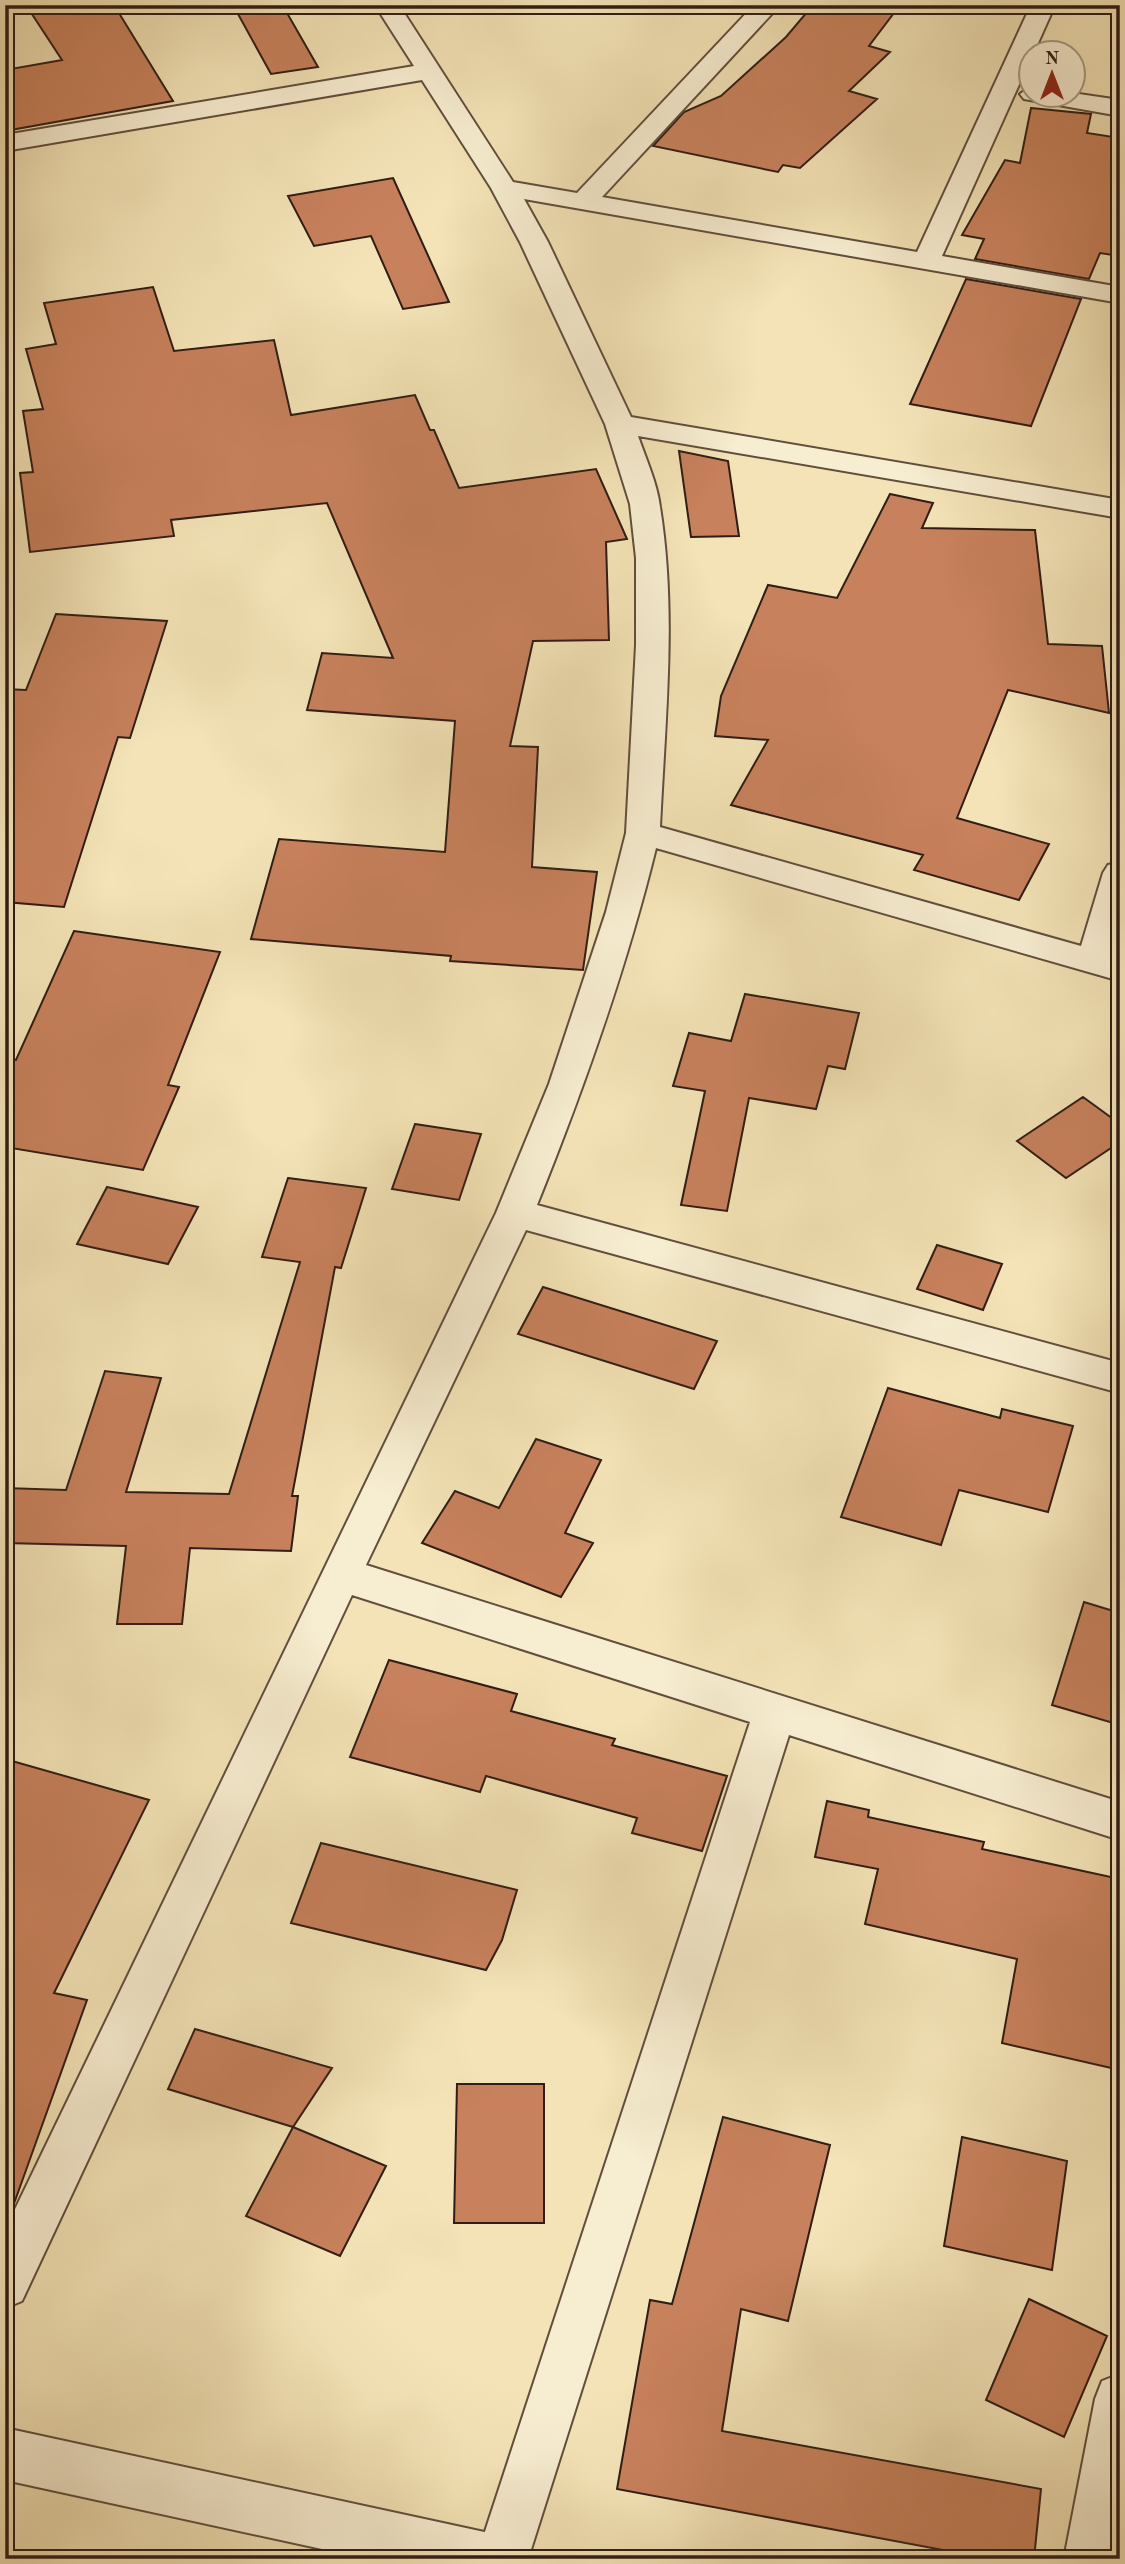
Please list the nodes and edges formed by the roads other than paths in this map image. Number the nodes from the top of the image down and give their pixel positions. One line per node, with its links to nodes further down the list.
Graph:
1 (387, 5): 4 (street)
2 (768, 5): 11 (street)
3 (1035, 6): 5 (street)
4 (431, 71): 9 (street); 10 (street)
5 (1004, 90): 6 (street); 12 (street)
6 (1016, 92)
7 (1086, 103): 8 (street)
8 (1120, 108)
9 (5, 143)
10 (504, 188): 11 (street); 14 (street)
11 (583, 202): 12 (street)
12 (926, 262): 13 (street)
13 (1120, 295)
14 (620, 424): 15 (street); 16 (street)
15 (1120, 509)
16 (643, 833): 18 (street); 19 (street)
17 (1120, 873): 18 (street)
18 (1107, 965)
19 (515, 1213): 20 (street); 21 (street)
20 (1120, 1378)
21 (341, 1574): 22 (street); 24 (street)
22 (775, 1712): 23 (street); 28 (street)
23 (1120, 1821)
24 (5, 2284)
25 (1120, 2399): 29 (street)
26 (5, 2454): 27 (street)
27 (489, 2559)
28 (502, 2559)
29 (1090, 2559)

